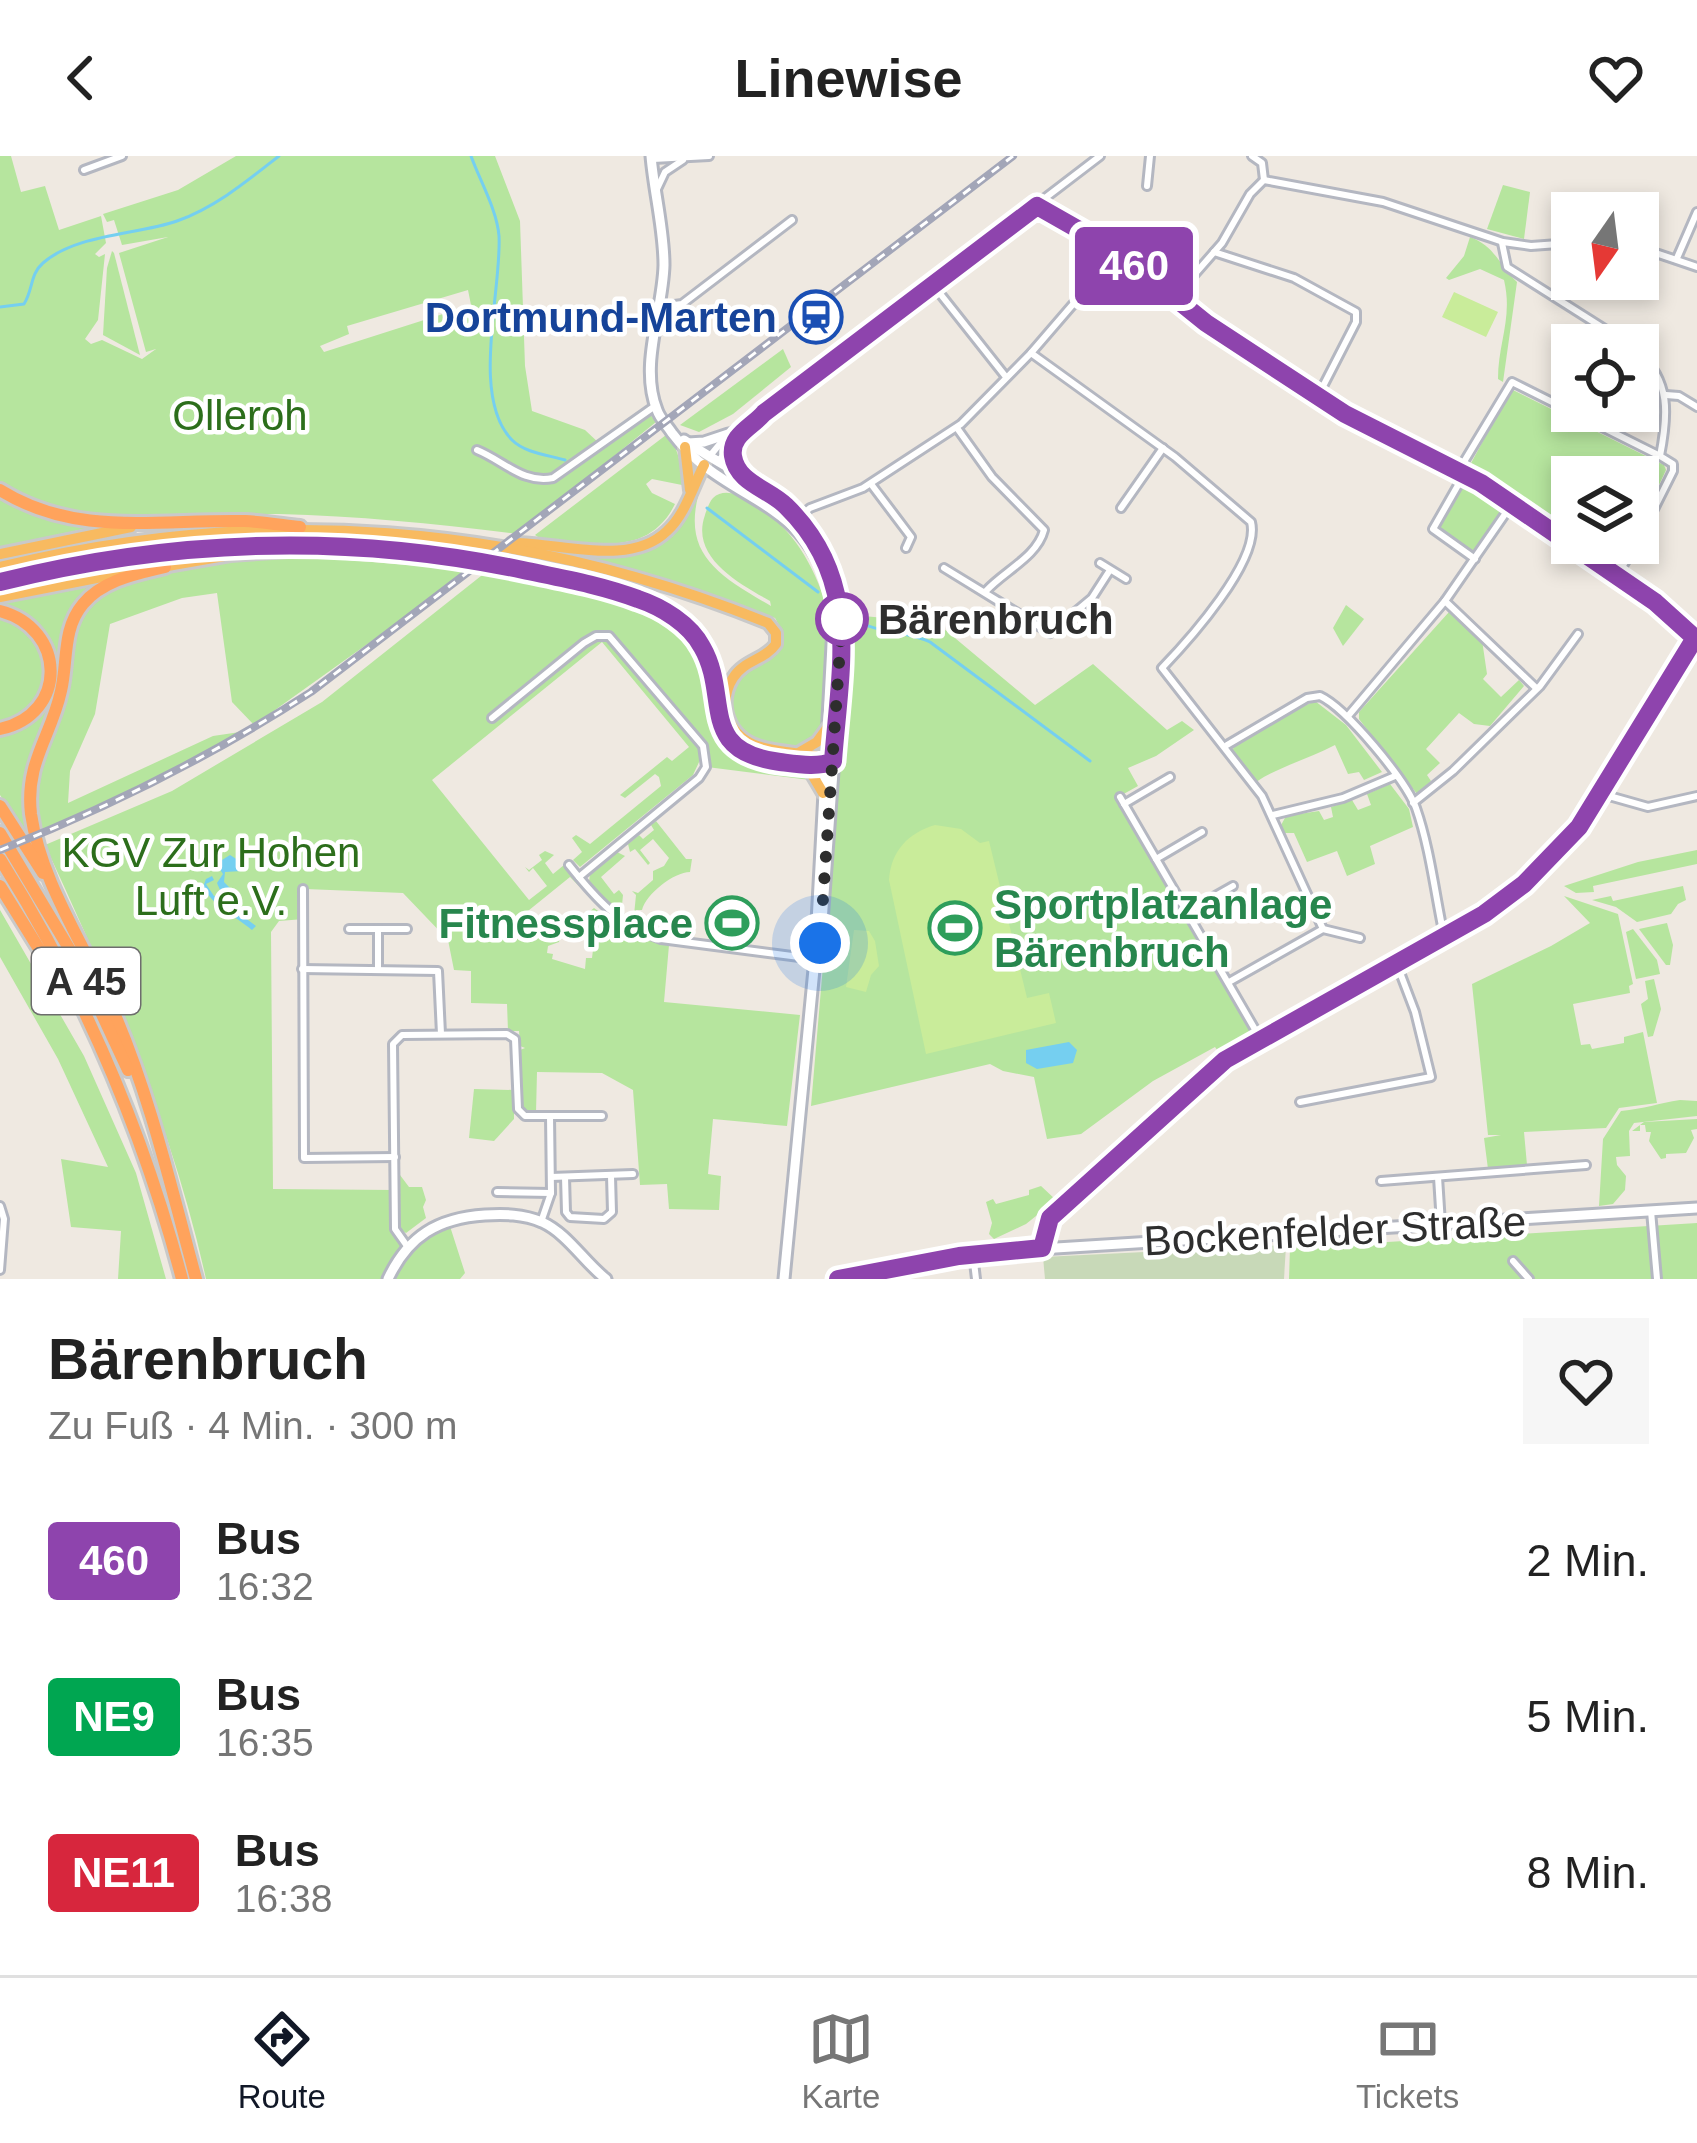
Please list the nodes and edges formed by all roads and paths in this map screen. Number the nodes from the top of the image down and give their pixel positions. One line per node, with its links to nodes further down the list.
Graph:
1 (122, 156): 8 (street)
2 (709, 156): 7 (street)
3 (1100, 156): 12 (street)
4 (1150, 156): 10 (street)
5 (1252, 156): 9 (street)
6 (651, 158): 7 (street); 11 (main road)
7 (688, 158): 11 (street)
8 (84, 170)
9 (1264, 180): 15 (street); 18 (street)
10 (1147, 186)
11 (656, 193): 24 (main road)
12 (1037, 206): 17 (street); 22 (street)
13 (1697, 212): 20 (street)
14 (792, 220): 24 (street)
15 (1503, 242): 16 (street); 25 (street)
16 (1551, 245)
17 (1118, 252): 23 (street); 26 (street)
18 (1214, 252): 23 (street); 30 (street)
19 (1659, 253): 20 (street)
20 (1678, 258): 21 (street)
21 (1697, 267)
22 (934, 286): 28 (street); 34 (street)
23 (1173, 298): 30 (street)
24 (659, 308): 31 (main road)
25 (1597, 324)
26 (1031, 353): 28 (street); 36 (street)
27 (1659, 376): 29 (street)
28 (1006, 377): 33 (street)
29 (1666, 395): 32 (street); 38 (street)
30 (1318, 397): 40 (street)
31 (655, 406): 35 (main road); 37 (street)
32 (1697, 407)
33 (957, 428): 42 (street); 65 (street)
34 (732, 436): 35 (main road); 39 (street); 41 (main road)
35 (686, 445): 39 (main road); 44 (highway)
36 (1163, 448): 47 (street); 76 (street)
37 (477, 450)
38 (1660, 456): 40 (street); 45 (street)
39 (710, 461): 41 (main road); 44 (highway); 74 (main road)
40 (1462, 472): 46 (street); 55 (street)
41 (742, 476): 48 (main road)
42 (871, 484): 48 (street); 53 (street)
43 (0, 490): 49 (highway)
44 (690, 493): 51 (highway)
45 (1659, 499)
46 (1512, 504): 55 (street); 62 (street)
47 (1121, 508)
48 (798, 519): 78 (main road)
49 (141, 526): 50 (highway); 54 (highway)
50 (301, 527): 51 (highway); 58 (highway)
51 (485, 543): 77 (highway)
52 (343, 548): 59 (highway); 64 (highway); 79 (highway)
53 (906, 548)
54 (0, 554)
55 (1474, 559): 67 (street)
56 (1100, 563): 61 (street)
57 (1624, 564): 62 (street)
58 (0, 567)
59 (165, 567): 66 (highway); 97 (highway)
60 (944, 569): 65 (street)
61 (1110, 570): 63 (street); 65 (street)
62 (1617, 575): 70 (street)
63 (1126, 579)
64 (0, 582)
65 (986, 591)
66 (0, 597)
67 (1445, 602): 71 (street); 72 (street)
68 (0, 611): 75 (highway)
69 (1577, 634): 71 (street)
70 (1697, 638): 83 (street)
71 (1535, 688): 85 (street)
72 (1348, 716): 76 (street); 80 (street)
73 (492, 718): 93 (street)
74 (828, 727): 77 (highway); 78 (main road)
75 (0, 729)
76 (1226, 746): 87 (street)
77 (797, 753): 78 (highway)
78 (828, 761): 79 (highway); 82 (main road); 105 (main road)
79 (787, 763): 82 (highway)
80 (1395, 776): 85 (street); 87 (street)
81 (1170, 777): 90 (street)
82 (823, 793): 105 (main road)
83 (1601, 794): 84 (street); 103 (street)
84 (1697, 796)
85 (1414, 802): 103 (street)
86 (0, 806): 97 (highway)
87 (1272, 815): 102 (street)
88 (0, 832): 116 (highway, A 45)
89 (1202, 832): 90 (street)
90 (1156, 859): 98 (street)
91 (0, 860): 110 (highway, A 45)
92 (569, 865): 93 (street)
93 (579, 877): 105 (street)
94 (0, 886): 110 (highway)
95 (1234, 886): 98 (street)
96 (303, 889): 107 (street)
97 (57, 894): 116 (highway)
98 (1187, 912): 109 (street)
99 (349, 929): 100 (street)
100 (378, 929): 101 (street); 108 (street)
101 (407, 929)
102 (1323, 929): 104 (street); 109 (street)
103 (1444, 936): 106 (street)
104 (1360, 938)
105 (815, 959): 141 (main road)
106 (1396, 962): 112 (street); 113 (street)
107 (302, 969): 108 (street); 117 (street)
108 (378, 969): 111 (street)
109 (1229, 982): 112 (street)
110 (94, 1031): 138 (highway, A 45)
111 (440, 1034): 114 (street); 117 (street)
112 (1260, 1038): 133 (street)
113 (1300, 1102)
114 (550, 1116): 115 (street); 121 (street)
115 (602, 1116)
116 (158, 1137): 139 (highway, A 45)
117 (395, 1157): 132 (street)
118 (1586, 1165): 123 (street)
119 (633, 1174): 120 (street)
120 (611, 1176): 122 (street); 122 (street)
121 (551, 1177): 122 (street); 126 (street)
122 (566, 1177)
123 (1438, 1177): 124 (street); 131 (street)
124 (1381, 1181)
125 (497, 1192): 126 (street)
126 (551, 1193): 130 (street)
127 (0, 1206): 136 (street)
128 (1697, 1208): 129 (main road, Bockenfelder Straße)
129 (1651, 1211): 131 (main road, Bockenfelder Straße); 145 (street)
130 (542, 1222): 132 (main road); 137 (main road)
131 (1441, 1224): 133 (main road, Bockenfelder Straße)
132 (407, 1246): 140 (main road)
133 (1042, 1248): 134 (main road, Bockenfelder Straße)
134 (973, 1255): 142 (main road, Bockenfelder Straße); 143 (street)
135 (1513, 1261): 144 (street)
136 (0, 1270)
137 (601, 1278)
138 (182, 1279)
139 (196, 1279)
140 (388, 1279)
141 (784, 1279)
142 (838, 1279)
143 (976, 1279)
144 (1529, 1279)
145 (1657, 1279)

